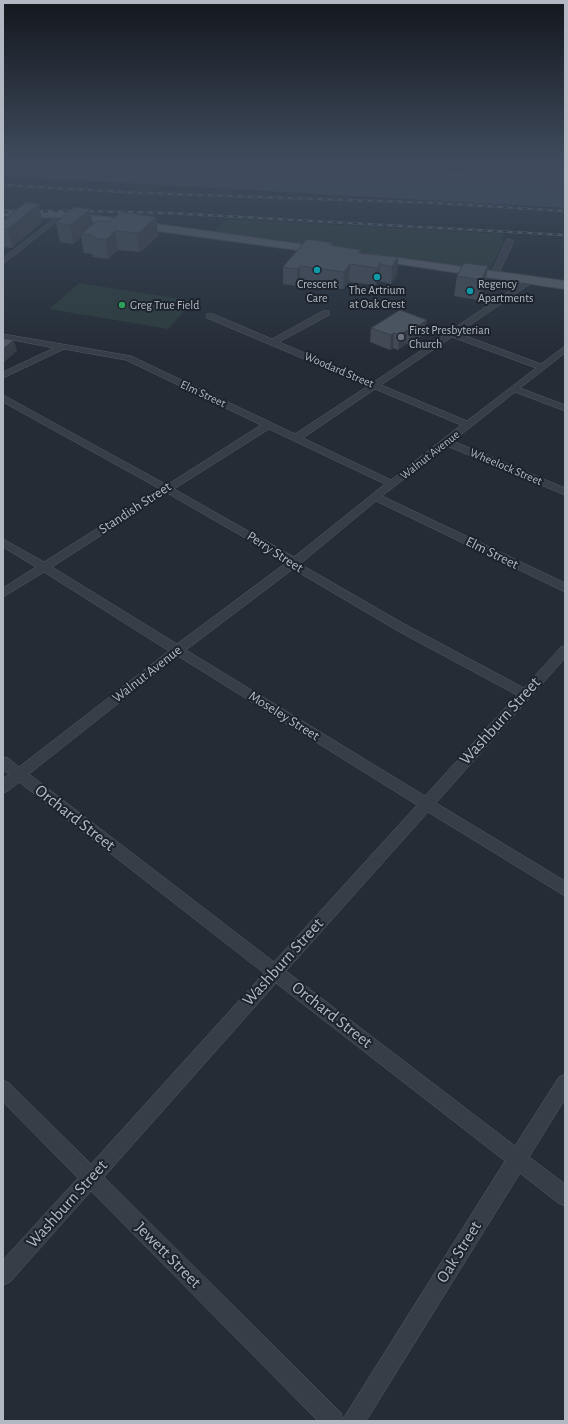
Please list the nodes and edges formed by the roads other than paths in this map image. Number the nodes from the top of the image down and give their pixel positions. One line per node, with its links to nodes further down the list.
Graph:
1 (42, 230): 5 (street)
2 (181, 230): 4 (main road)
3 (510, 241): 8 (street)
4 (335, 252)
5 (7, 255): 7 (street)
6 (357, 255): 8 (main road)
7 (3, 262)
8 (494, 274): 9 (main road)
9 (532, 280): 10 (main road); 13 (street)
10 (565, 285)
11 (326, 313): 15 (street)
12 (210, 316): 15 (street, Woodard Street)
13 (452, 334): 18 (street); 20 (street)
14 (3, 336): 16 (street, Elm Street)
15 (273, 342): 20 (street, Woodard Street)
16 (62, 347): 19 (street); 24 (street, Elm Street)
17 (565, 349): 18 (street, Walnut Avenue)
18 (542, 367): 21 (street, Walnut Avenue)
19 (3, 375)
20 (374, 385): 25 (street, Woodard Street); 26 (street)
21 (514, 389): 23 (street); 25 (street, Walnut Avenue)
22 (3, 398): 29 (street, Perry Street)
23 (565, 408)
24 (268, 424): 26 (street, Elm Street); 29 (street, Standish Street)
25 (468, 425): 27 (street, Walnut Avenue)
26 (296, 438): 28 (street, Elm Street)
27 (446, 442): 28 (street, Walnut Avenue); 30 (street, Wheelock Street)
28 (392, 484): 31 (street, Walnut Avenue)
29 (165, 489): 33 (street, Perry Street); 34 (street, Standish Street)
30 (565, 492)
31 (375, 497): 33 (street, Walnut Avenue); 35 (street, Elm Street)
32 (3, 542): 34 (street, Moseley Street)
33 (294, 563): 37 (street, Walnut Avenue); 39 (street, Perry Street)
34 (44, 568): 36 (street, Standish Street); 37 (street, Moseley Street)
35 (565, 588)
36 (3, 593)
37 (178, 650): 41 (street, Walnut Avenue); 43 (street, Moseley Street)
38 (565, 650): 39 (street, Washburn Street)
39 (525, 694): 43 (street, Washburn Street)
40 (3, 762): 41 (street, Orchard Street)
41 (19, 774): 42 (street, Walnut Avenue); 45 (street, Orchard Street)
42 (3, 786)
43 (427, 803): 44 (street, Moseley Street); 45 (street, Washburn Street)
44 (565, 889)
45 (275, 972): 48 (street, Orchard Street); 49 (street, Washburn Street)
46 (565, 1083): 48 (street, Oak Street)
47 (3, 1089): 49 (street, Jewett Street)
48 (518, 1159): 50 (street, Orchard Street); 53 (street, Oak Street)
49 (91, 1177): 51 (street, Washburn Street); 52 (street, Jewett Street)
50 (565, 1196)
51 (3, 1275)
52 (333, 1421)
53 (353, 1421)

